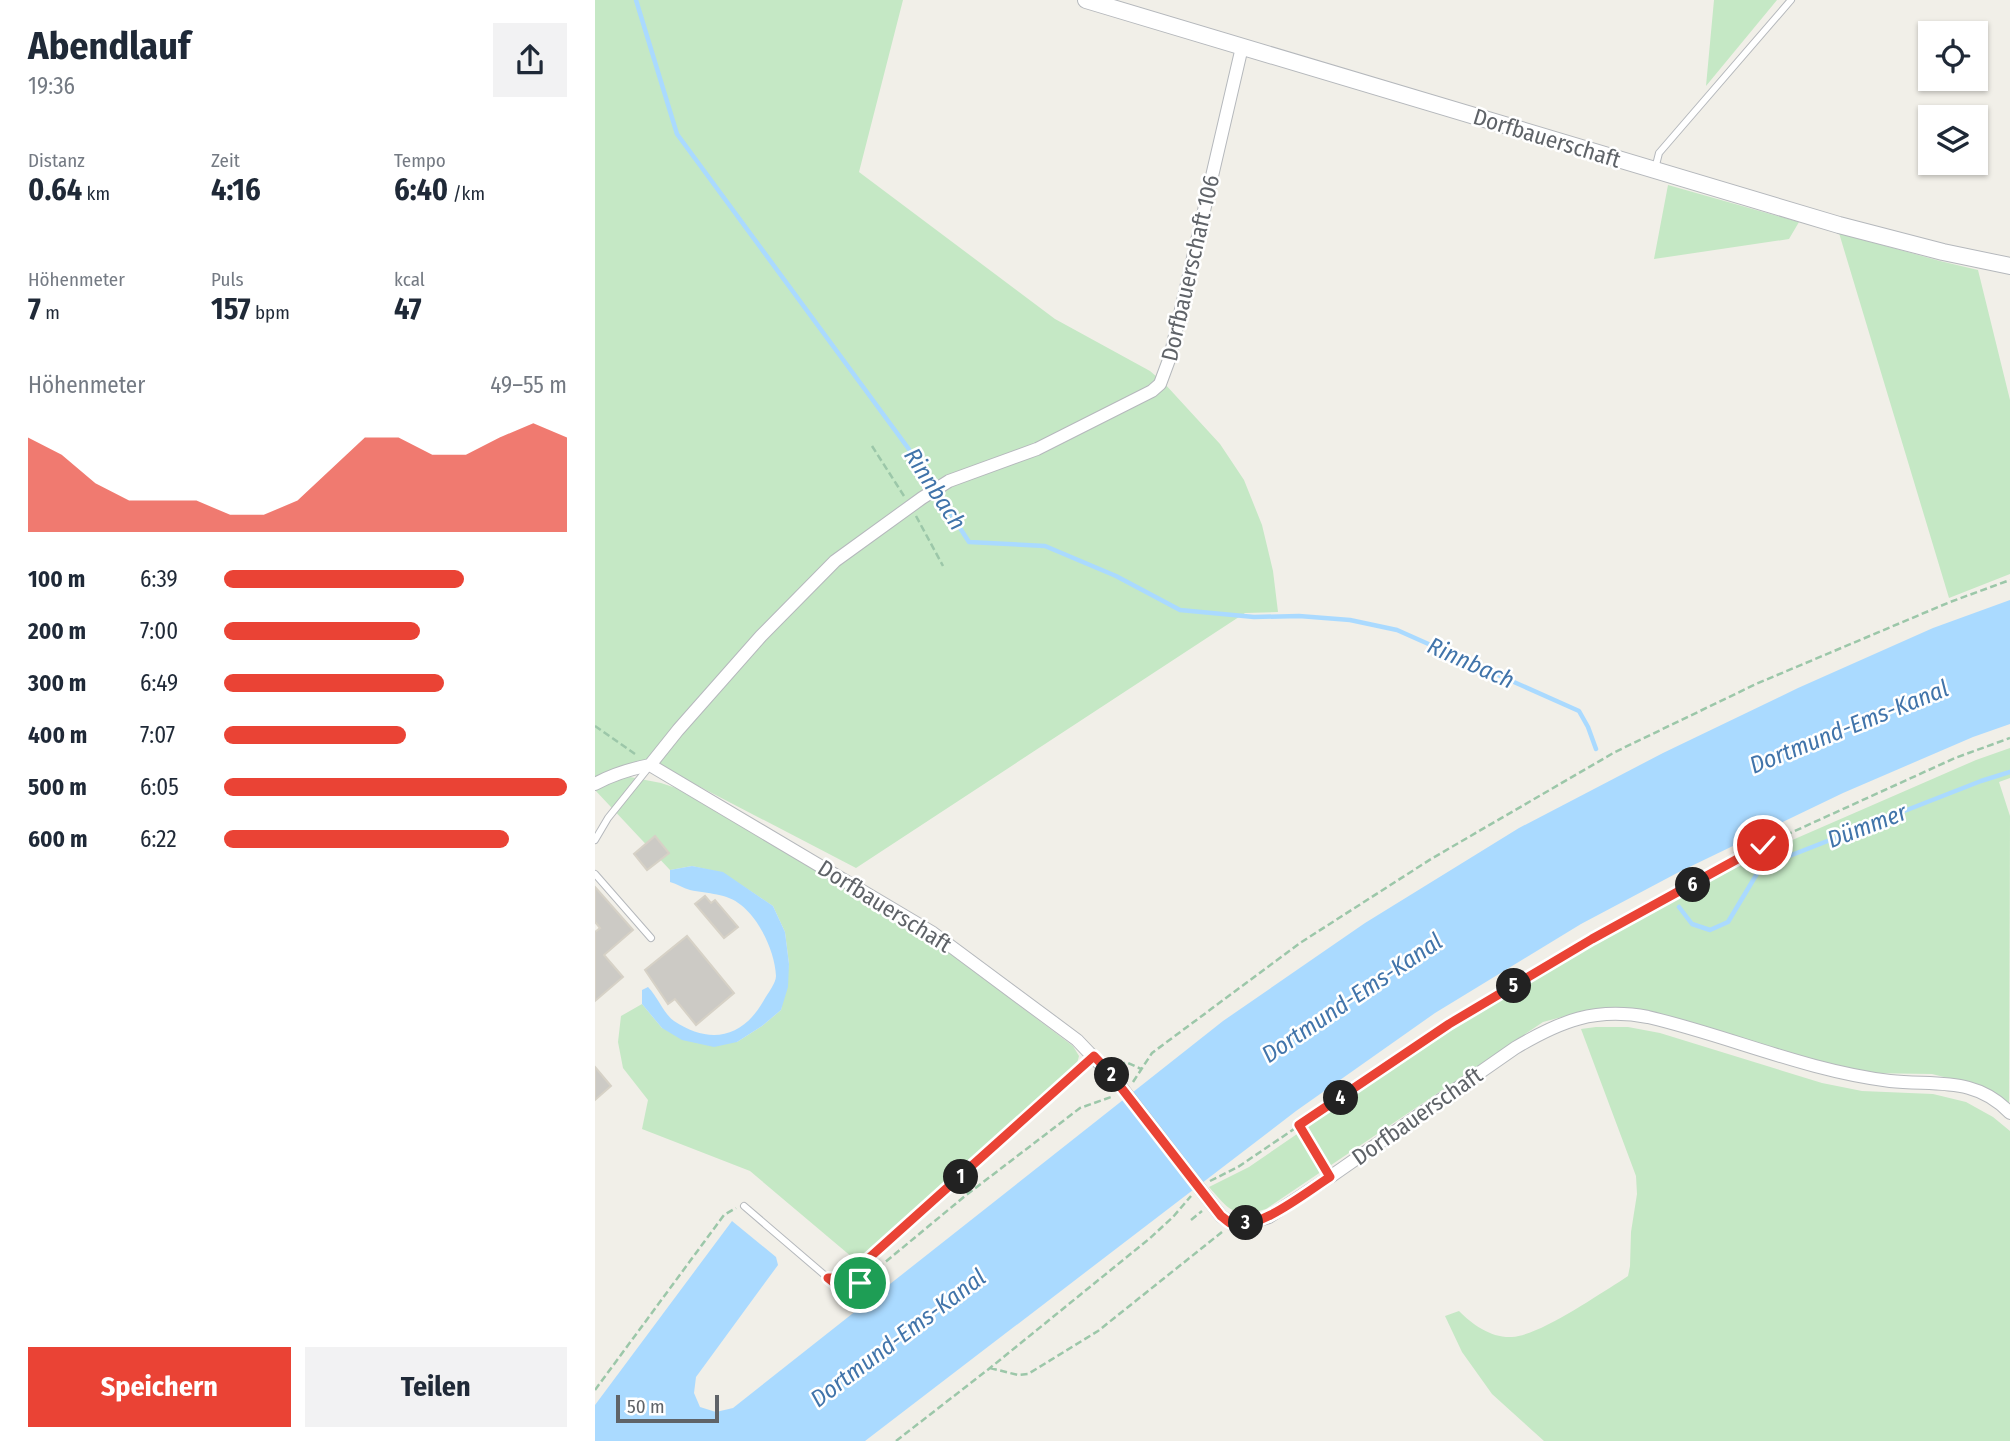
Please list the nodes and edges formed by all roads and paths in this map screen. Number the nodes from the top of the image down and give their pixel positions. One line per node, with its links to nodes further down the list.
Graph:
1 (1086, 0): 3 (street, Dorfbauerschaft)
2 (1791, 0): 4 (lane)
3 (1243, 47): 4 (street, Dorfbauerschaft); 9 (street, Dorfbauerschaft 106)
4 (1654, 171): 5 (street, Dorfbauerschaft)
5 (2010, 266)
6 (2010, 580): 16 (path)
7 (595, 726): 9 (path)
8 (2010, 738): 19 (path)
9 (650, 765): 10 (street); 11 (lane); 14 (street, Dorfbauerschaft)
10 (595, 784)
11 (595, 839)
12 (595, 874): 13 (lane)
13 (651, 938)
14 (1094, 1056): 17 (street, Dorfbauerschaft); 24 (lane)
15 (1126, 1062): 16 (path)
16 (1141, 1069): 17 (path)
17 (1121, 1088): 21 (street, Dorfbauerschaft, bridge); 24 (path)
18 (2010, 1113): 20 (street, Dorfbauerschaft)
19 (1299, 1125): 20 (path); 21 (path)
20 (1330, 1177): 23 (street, Dorfbauerschaft)
21 (1203, 1189): 23 (street, Dorfbauerschaft); 25 (path)
22 (744, 1206): 24 (lane); 26 (path)
23 (1231, 1224): 25 (path)
24 (828, 1278)
25 (990, 1368): 27 (path)
26 (595, 1390)
27 (896, 1441)

